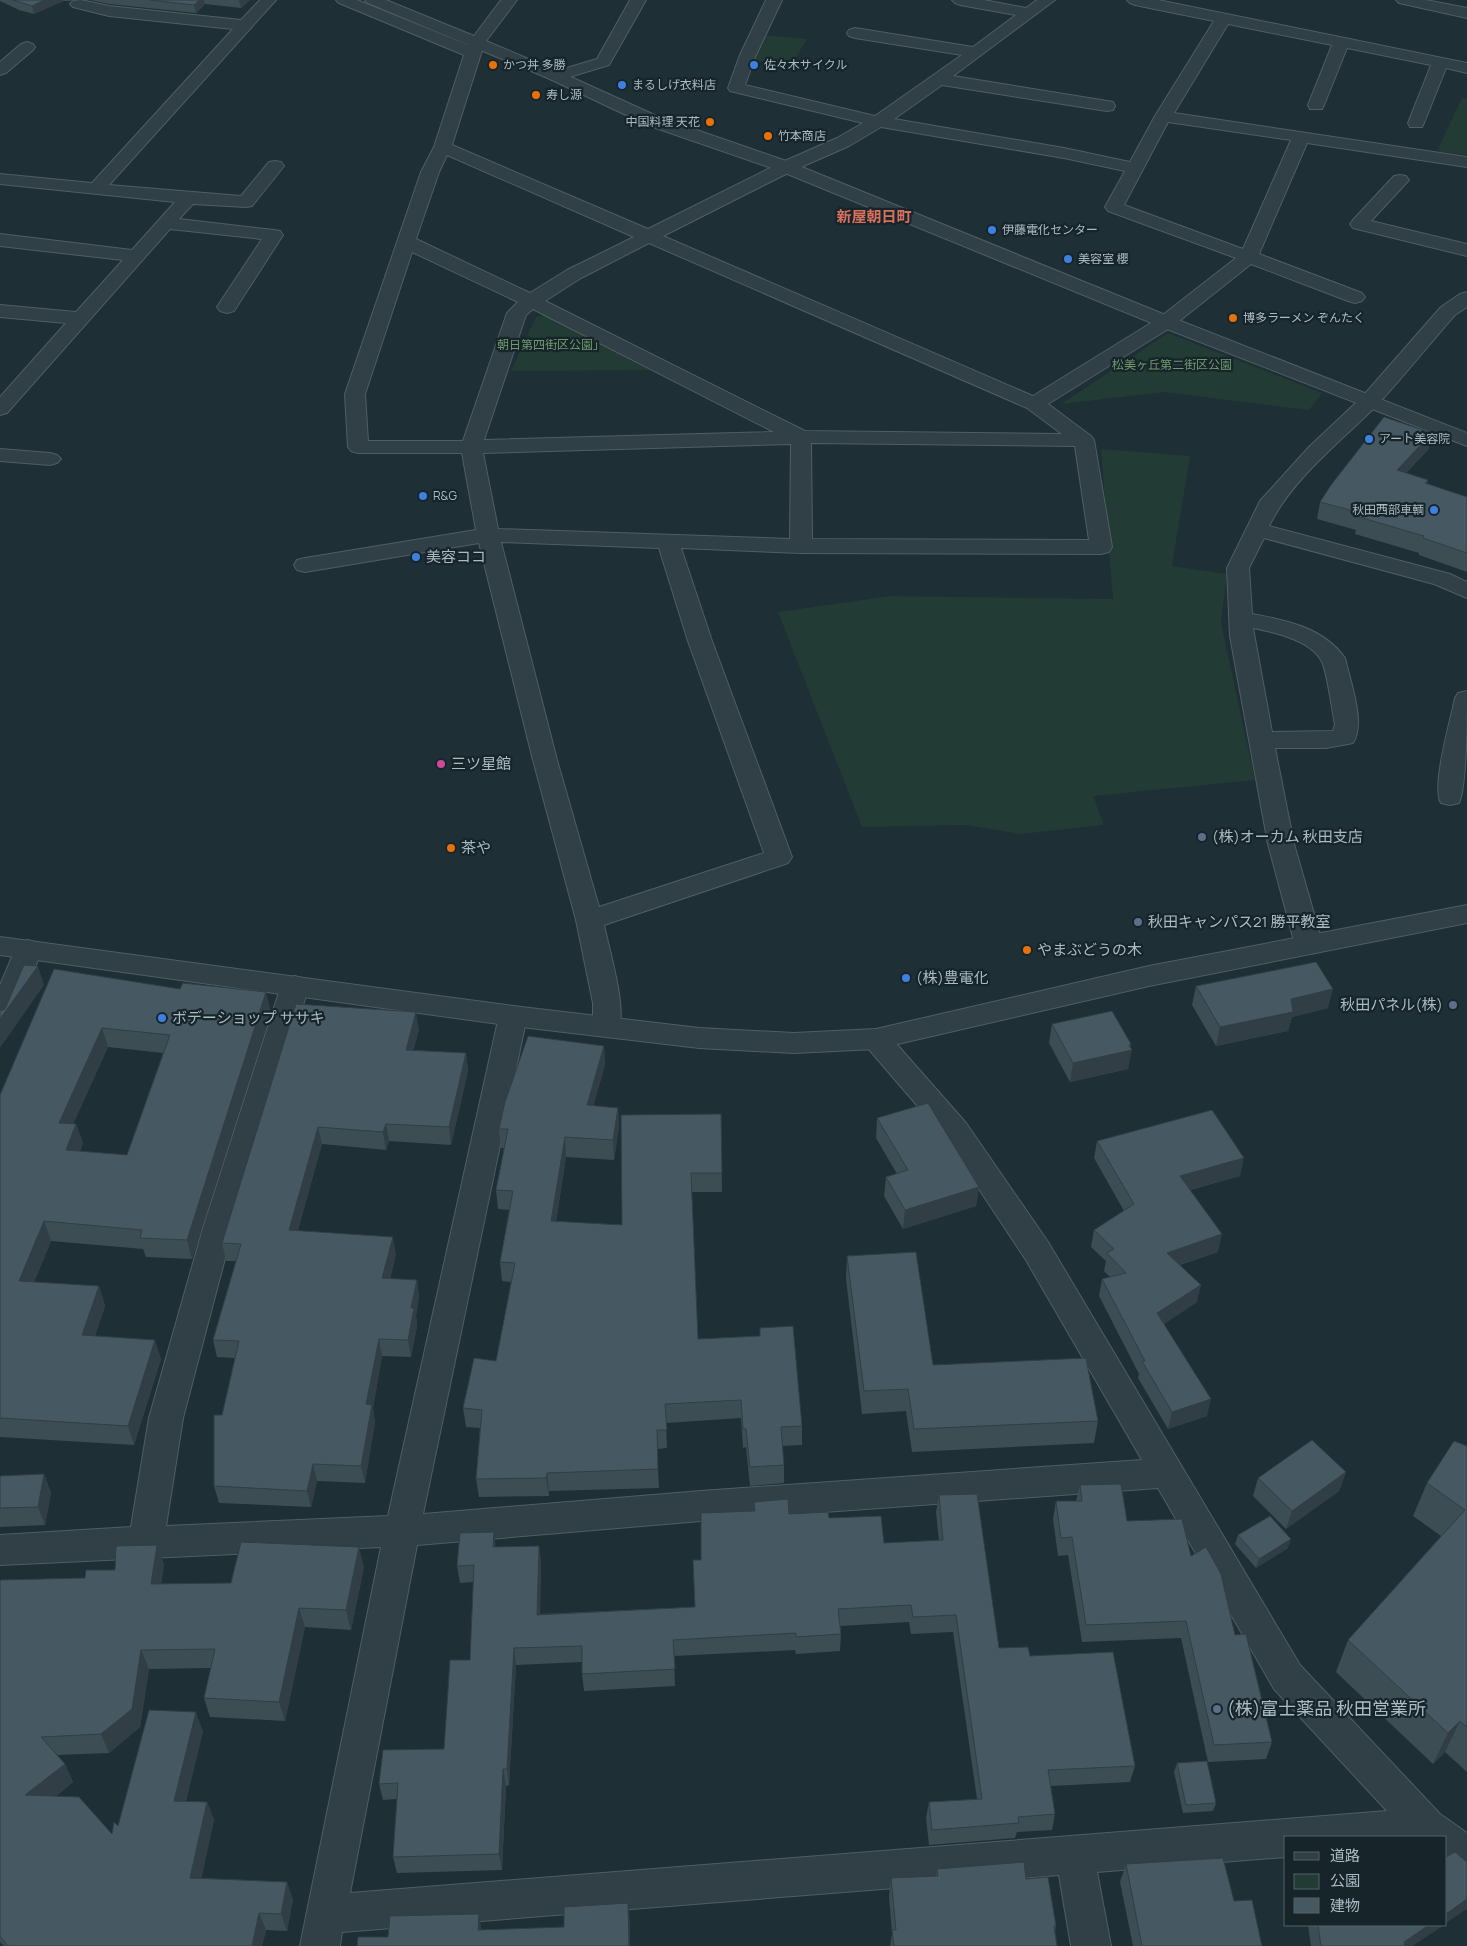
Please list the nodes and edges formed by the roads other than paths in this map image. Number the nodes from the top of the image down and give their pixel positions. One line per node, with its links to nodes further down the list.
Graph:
1 (268, 0): 15 (street)
2 (344, 0): 19 (street)
3 (373, 0): 19 (street)
4 (509, 0): 19 (street)
5 (638, 0): 24 (street)
6 (774, 0): 29 (street)
7 (960, 0): 12 (street)
8 (1047, 0): 12 (street)
9 (1135, 0): 14 (street)
10 (1404, 0): 13 (street)
11 (78, 4): 15 (street)
12 (1028, 13): 20 (street)
13 (1467, 13)
14 (1224, 18): 17 (street); 28 (street)
15 (245, 25): 39 (street)
16 (855, 33): 20 (street)
17 (1341, 42): 21 (street); 26 (street)
18 (27, 46): 23 (street)
19 (474, 48): 24 (street); 32 (street)
20 (975, 52): 25 (street)
21 (1440, 62): 22 (street); 30 (street)
22 (1467, 68)
23 (0, 70)
24 (556, 76): 35 (street)
25 (938, 79): 27 (street); 29 (street)
26 (1316, 105)
27 (1107, 106)
28 (1163, 116): 31 (street); 36 (street)
29 (877, 121): 35 (street); 36 (street)
30 (1416, 123)
31 (1301, 137): 33 (street); 47 (street)
32 (443, 147): 42 (street); 44 (street)
33 (1467, 162)
34 (275, 166): 40 (street)
35 (786, 168): 42 (street); 54 (street)
36 (1134, 168): 47 (street)
37 (0, 179): 39 (street)
38 (1400, 180): 45 (street)
39 (96, 189): 40 (street)
40 (188, 198): 41 (street)
41 (166, 223): 46 (street); 51 (street)
42 (651, 236): 50 (street); 58 (street)
43 (0, 240): 46 (street)
44 (407, 242): 50 (street); 63 (street)
45 (1467, 250)
46 (136, 256): 53 (street)
47 (1249, 257): 48 (street); 54 (street)
48 (1355, 297)
49 (1467, 298): 57 (street)
50 (531, 301): 60 (street); 63 (street)
51 (227, 307)
52 (0, 311): 53 (street)
53 (80, 318): 56 (street)
54 (1166, 322): 57 (street); 58 (street)
55 (0, 379): 56 (street)
56 (24, 382): 59 (street)
57 (1370, 401): 62 (street); 66 (street)
58 (1034, 404): 61 (street)
59 (0, 409)
60 (801, 438): 61 (street); 63 (street); 69 (street)
61 (1084, 440): 69 (street)
62 (1467, 440)
63 (471, 447): 67 (street)
64 (0, 455): 65 (street)
65 (50, 459)
66 (1257, 529): 71 (street); 72 (street)
67 (488, 535): 68 (street); 70 (street); 77 (street)
68 (668, 542): 69 (street); 77 (street)
69 (801, 546)
70 (305, 565)
71 (1467, 591)
72 (1241, 619): 74 (street); 74 (street)
73 (1467, 698): 75 (street)
74 (1261, 740): 78 (street)
75 (1450, 797)
76 (1467, 914): 78 (street)
77 (589, 920): 84 (street)
78 (1309, 945): 85 (street)
79 (0, 946): 80 (street)
80 (28, 950): 81 (street); 83 (street)
81 (296, 986): 82 (street); 88 (street)
82 (513, 1016): 84 (street); 87 (street)
83 (0, 1020)
84 (607, 1027): 85 (street)
85 (876, 1039): 86 (street)
86 (1166, 1473): 87 (street); 90 (street)
87 (402, 1531): 88 (street); 96 (street)
88 (146, 1542): 89 (street)
89 (0, 1550)
90 (1438, 1835): 91 (street)
91 (1364, 1836)
92 (1284, 1838): 94 (street)
93 (1447, 1842): 95 (street)
94 (1076, 1854): 96 (street); 97 (street)
95 (1467, 1857)
96 (324, 1930)
97 (1091, 1946)

